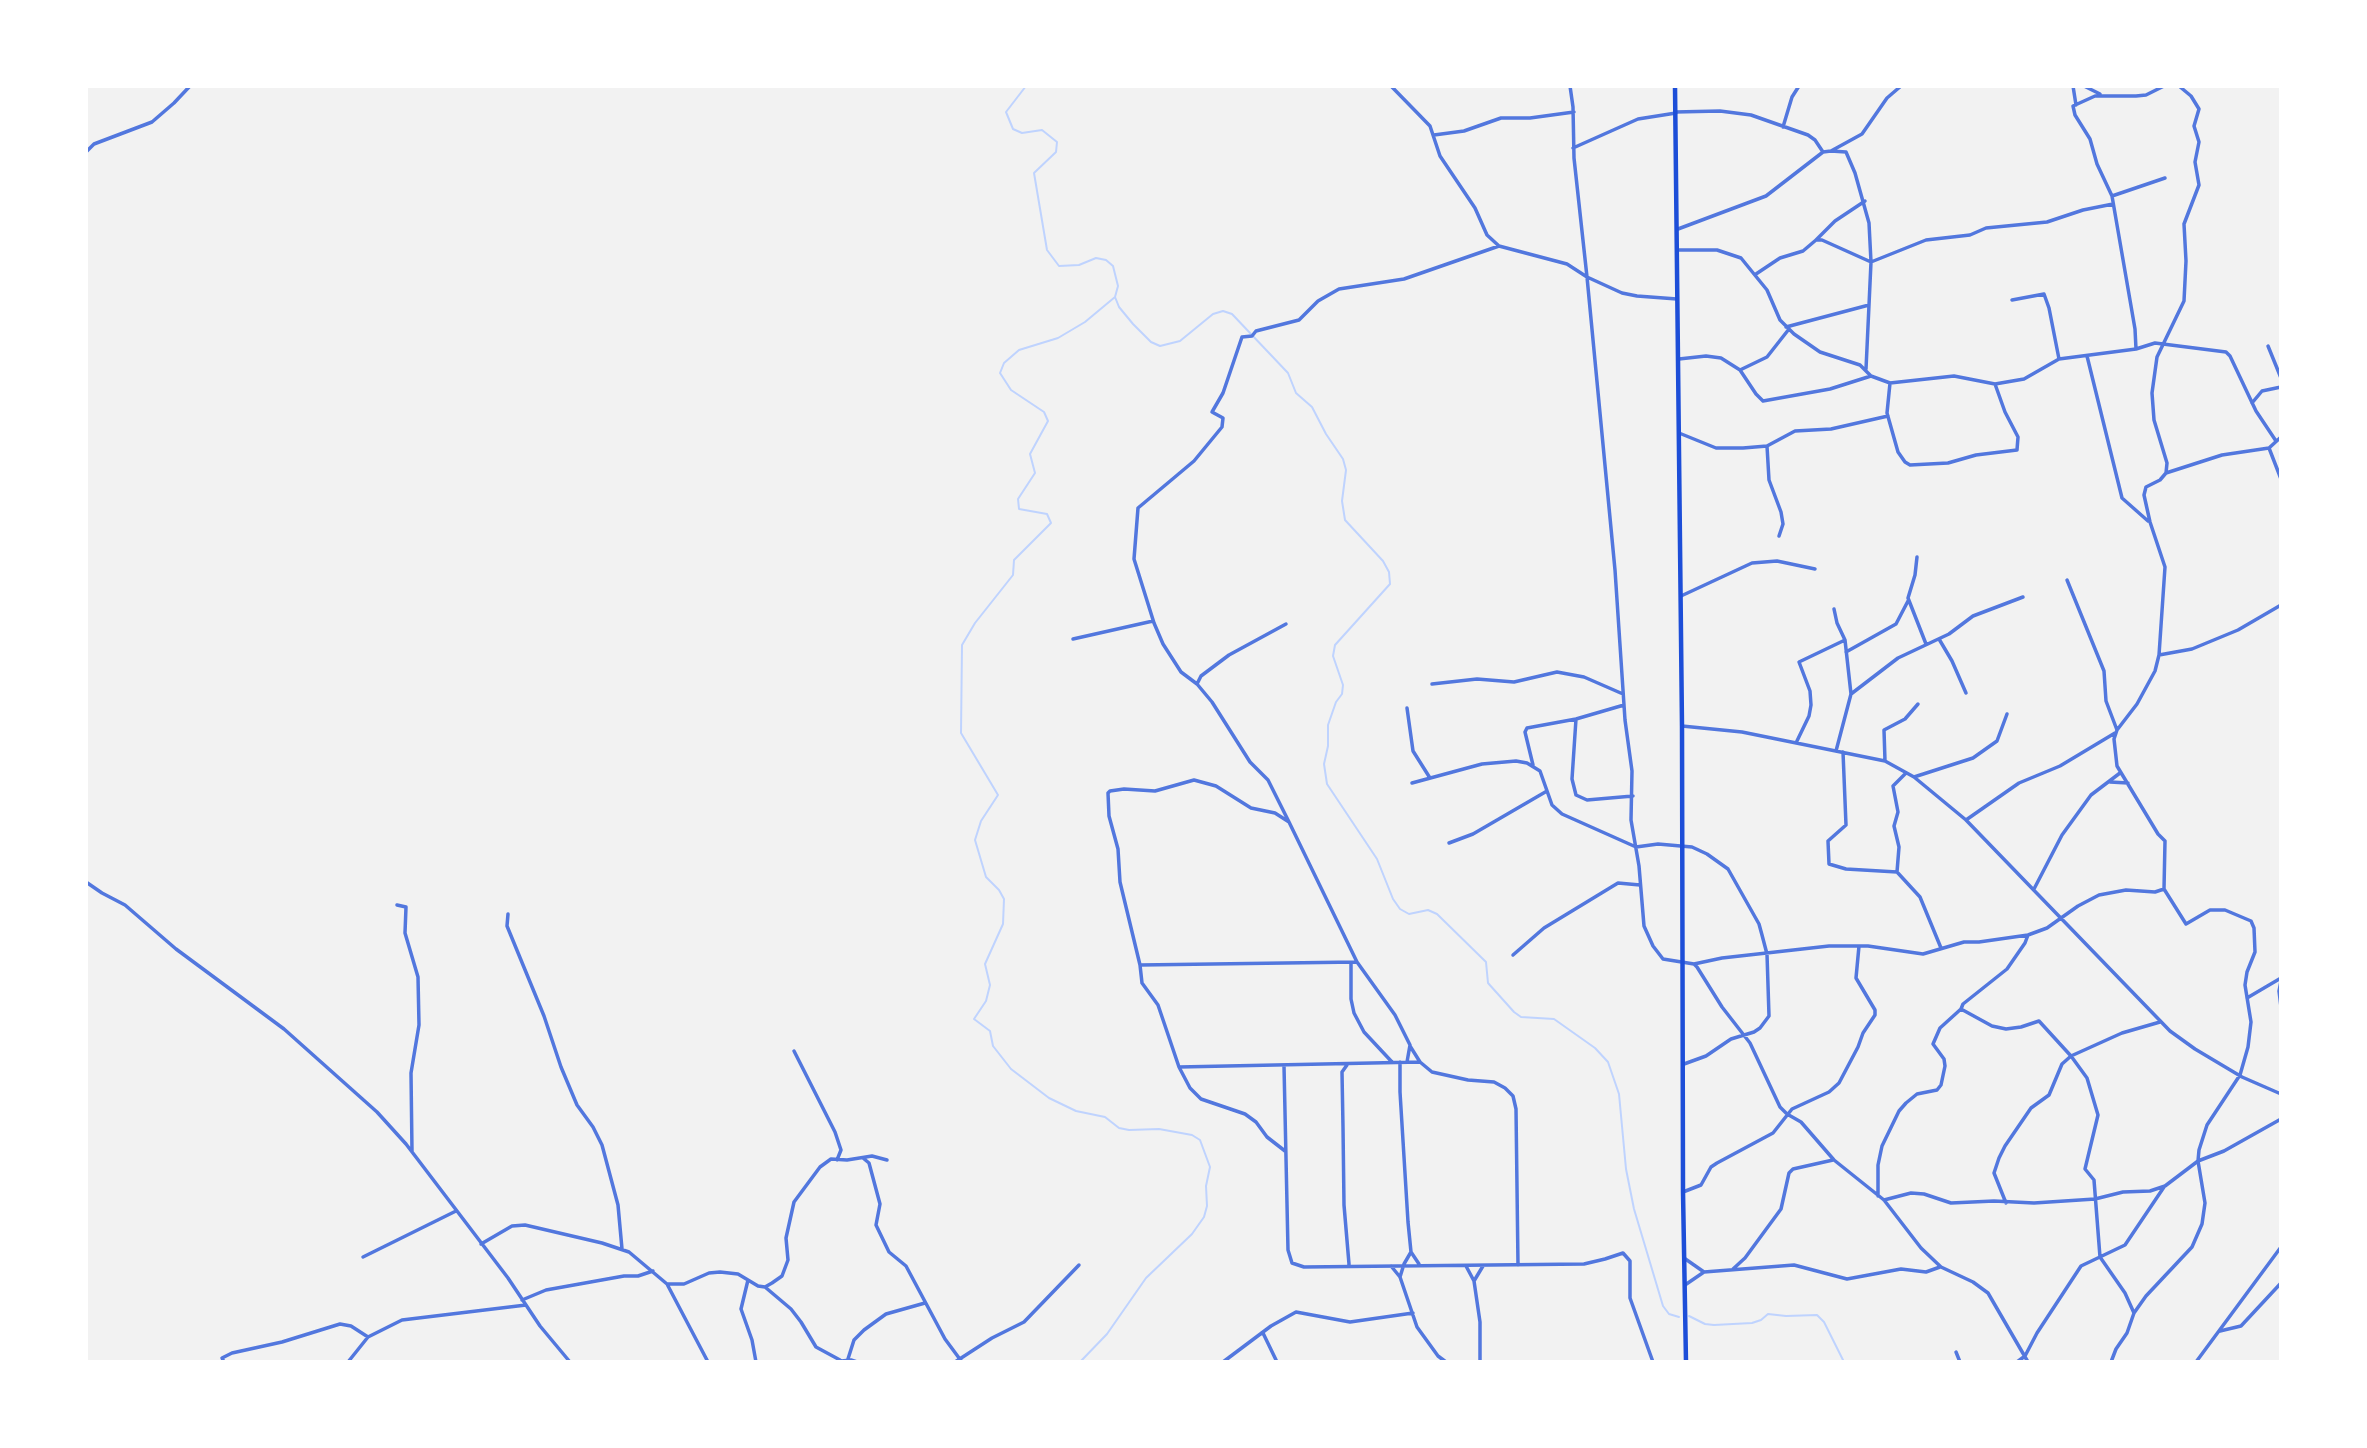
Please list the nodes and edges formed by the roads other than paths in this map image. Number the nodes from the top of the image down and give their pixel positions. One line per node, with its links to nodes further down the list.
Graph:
1 (190, 86): 19 (street)
2 (1391, 86): 16 (street)
3 (1570, 86): 13 (street)
4 (1675, 86): 14 (main road)
5 (1799, 86): 15 (street)
6 (1901, 86): 18 (street)
7 (2073, 86): 12 (street)
8 (2084, 86): 11 (street)
9 (2164, 86): 11 (street)
10 (2179, 86): 36 (street)
11 (2102, 95): 12 (street)
12 (2076, 105): 22 (street)
13 (1574, 112): 16 (street); 17 (street)
14 (1676, 112): 15 (street); 17 (street); 25 (main road)
15 (1783, 127): 20 (street)
16 (1434, 135): 27 (street)
17 (1573, 148): 31 (street)
18 (1831, 151): 20 (street); 23 (street)
19 (86, 152)
20 (1823, 152): 25 (street)
21 (2165, 178): 22 (street)
22 (2112, 195): 24 (street)
23 (1865, 201): 26 (street); 29 (street)
24 (2113, 204): 29 (street); 38 (street)
25 (1678, 229): 28 (main road)
26 (1816, 240): 29 (street); 30 (street)
27 (1499, 246): 31 (street); 68 (street)
28 (1678, 250): 30 (street); 32 (main road)
29 (1871, 262): 34 (street)
30 (1756, 274): 35 (street)
31 (1587, 277): 32 (street); 79 (street)
32 (1679, 299): 40 (main road)
33 (2012, 300): 41 (street)
34 (1869, 305): 35 (street); 42 (street)
35 (1788, 328): 42 (street); 43 (street)
36 (2163, 343): 38 (street); 49 (street); 56 (street)
37 (2268, 346): 45 (street)
38 (2136, 349): 39 (street)
39 (2087, 355): 41 (street); 58 (street)
40 (1679, 359): 43 (street); 51 (main road)
41 (2059, 359): 47 (street)
42 (1866, 369): 44 (street)
43 (1740, 370): 44 (street)
44 (1871, 376): 46 (street)
45 (2281, 379)
46 (1890, 383): 47 (street); 50 (street)
47 (1995, 384): 50 (street)
48 (2281, 387): 49 (street)
49 (2252, 403): 53 (street)
50 (1888, 416): 54 (street)
51 (1679, 433): 54 (street); 63 (main road)
52 (2281, 437): 53 (street)
53 (2276, 441): 55 (street)
54 (1766, 446): 59 (street)
55 (2269, 448): 56 (street); 57 (street)
56 (2166, 473): 58 (street)
57 (2281, 479)
58 (2150, 522): 75 (street)
59 (1779, 536)
60 (1917, 557): 65 (street)
61 (1815, 569): 63 (street)
62 (2067, 580): 87 (street)
63 (1681, 596): 86 (main road)
64 (2023, 597): 72 (street)
65 (1908, 601): 73 (street); 74 (street)
66 (2281, 606): 75 (street)
67 (1835, 609): 71 (street)
68 (1154, 621): 70 (street); 76 (street)
69 (1286, 624): 76 (street)
70 (1073, 639)
71 (1845, 639): 74 (street); 88 (street)
72 (1938, 639): 73 (street); 78 (street)
73 (1926, 644): 80 (street)
74 (1846, 652): 80 (street)
75 (2159, 655): 87 (street)
76 (1197, 684): 103 (street)
77 (1432, 684): 79 (street)
78 (1966, 693)
79 (1623, 694): 82 (street)
80 (1851, 694): 89 (street)
81 (1919, 704): 91 (street)
82 (1624, 705): 85 (street); 101 (street)
83 (1407, 708): 96 (street)
84 (2007, 714): 95 (street)
85 (1576, 719): 92 (street); 101 (street)
86 (1682, 726): 88 (street); 105 (main road)
87 (2116, 732): 94 (street); 102 (street)
88 (1796, 743): 89 (street)
89 (1836, 751): 90 (street)
90 (1843, 752): 91 (street); 107 (street)
91 (1885, 761): 93 (street)
92 (1534, 766): 96 (street); 100 (street)
93 (1906, 773): 95 (street); 107 (street)
94 (2120, 773): 97 (street); 99 (street)
95 (1914, 777): 102 (street)
96 (1430, 778): 98 (street)
97 (2110, 782): 99 (street); 111 (street)
98 (1412, 783)
99 (2128, 783): 110 (street)
100 (1547, 791): 104 (street); 106 (street)
101 (1633, 796): 106 (street)
102 (1966, 820): 111 (street)
103 (1289, 822): 120 (street); 124 (street)
104 (1449, 843)
105 (1681, 846): 106 (street); 118 (street); 122 (main road)
106 (1636, 848): 109 (street)
107 (1897, 872): 117 (street)
108 (86, 882): 149 (street)
109 (1640, 885): 119 (street); 122 (street)
110 (2164, 888): 114 (street); 126 (street)
111 (2034, 889): 114 (street)
112 (397, 905): 149 (street)
113 (509, 914): 164 (street)
114 (2059, 918): 115 (street); 129 (street)
115 (2028, 935): 117 (street); 128 (street)
116 (1859, 946): 117 (street); 118 (street); 146 (street)
117 (1941, 948)
118 (1767, 954): 123 (street); 130 (street)
119 (1513, 955)
120 (1357, 961): 121 (street); 131 (street)
121 (1351, 963): 124 (street); 137 (street)
122 (1682, 963): 123 (street); 139 (main road)
123 (1694, 964): 130 (street)
124 (1140, 965): 142 (street)
125 (2281, 980): 126 (street); 127 (street)
126 (2246, 998): 144 (street)
127 (2281, 1007)
128 (1961, 1009): 133 (street); 157 (street)
129 (2161, 1022): 133 (street); 144 (street)
130 (1742, 1034): 139 (street); 146 (street)
131 (1410, 1045): 135 (street); 136 (street)
132 (794, 1051): 151 (street)
133 (2071, 1056): 158 (street); 160 (street)
134 (1400, 1062): 135 (street); 137 (street); 165 (street)
135 (1407, 1062): 136 (street)
136 (1420, 1062): 174 (street)
137 (1392, 1063): 138 (street)
138 (1347, 1064): 140 (street); 143 (street)
139 (1684, 1064): 156 (main road)
140 (1335, 1065): 141 (street); 143 (street)
141 (1284, 1066): 142 (street); 148 (street)
142 (1179, 1067): 148 (street)
143 (1342, 1072): 169 (street)
144 (2240, 1075): 145 (street); 154 (street)
145 (2281, 1094)
146 (1787, 1114): 153 (street); 156 (street)
147 (2281, 1119): 154 (street)
148 (1286, 1152): 169 (street)
149 (413, 1153): 161 (street)
150 (861, 1157): 151 (street); 152 (street); 189 (street)
151 (838, 1160): 187 (street)
152 (887, 1160)
153 (1834, 1160): 157 (street); 178 (street)
154 (2198, 1161): 155 (street); 192 (street)
155 (2165, 1186): 158 (street); 167 (street)
156 (1683, 1192): 168 (main road)
157 (1878, 1196): 159 (street)
158 (2095, 1199): 160 (street); 167 (street)
159 (1884, 1200): 160 (street); 177 (street)
160 (2006, 1203)
161 (456, 1211): 162 (street); 166 (street)
162 (481, 1244): 164 (street); 188 (street)
163 (2281, 1247): 193 (street)
164 (622, 1249): 179 (street)
165 (1411, 1252): 170 (street); 173 (street)
166 (363, 1256)
167 (2100, 1257): 192 (street); 197 (street)
168 (1684, 1258): 180 (street); 186 (main road)
169 (1349, 1264): 172 (street)
170 (1404, 1264): 172 (street); 173 (street); 181 (street)
171 (1079, 1265): 207 (street)
172 (1390, 1265): 181 (street)
173 (1419, 1265): 175 (street)
174 (1518, 1265): 176 (street); 212 (street)
175 (1466, 1266): 176 (street); 183 (street)
176 (1483, 1266): 183 (street)
177 (1941, 1267): 178 (street); 197 (street)
178 (1731, 1270): 180 (street)
179 (653, 1272): 185 (street); 188 (street)
180 (1704, 1272): 186 (street)
181 (1400, 1277): 191 (street)
182 (748, 1280): 185 (street); 187 (street); 204 (street)
183 (1474, 1281): 211 (street)
184 (2281, 1283): 193 (street)
185 (667, 1284): 203 (street)
186 (1685, 1285): 213 (main road)
187 (765, 1287): 198 (street)
188 (522, 1300): 190 (street)
189 (925, 1303): 199 (street); 207 (street)
190 (526, 1305): 195 (street); 202 (street)
191 (1413, 1313): 194 (street); 210 (street)
192 (2134, 1313): 217 (street)
193 (2220, 1331): 218 (street)
194 (1263, 1333): 208 (street); 209 (street)
195 (368, 1337): 200 (street); 201 (street)
196 (1956, 1352): 214 (street)
197 (2025, 1356): 215 (street); 216 (street)
198 (840, 1360): 199 (street); 205 (street)
199 (847, 1361): 206 (street)
200 (224, 1362)
201 (348, 1362)
202 (570, 1362)
203 (708, 1362)
204 (756, 1362)
205 (832, 1362)
206 (857, 1362)
207 (959, 1362)
208 (1223, 1362)
209 (1277, 1362)
210 (1446, 1362)
211 (1480, 1362)
212 (1653, 1362)
213 (1686, 1362)
214 (1960, 1362)
215 (2017, 1362)
216 (2028, 1362)
217 (2111, 1362)
218 (2196, 1362)

